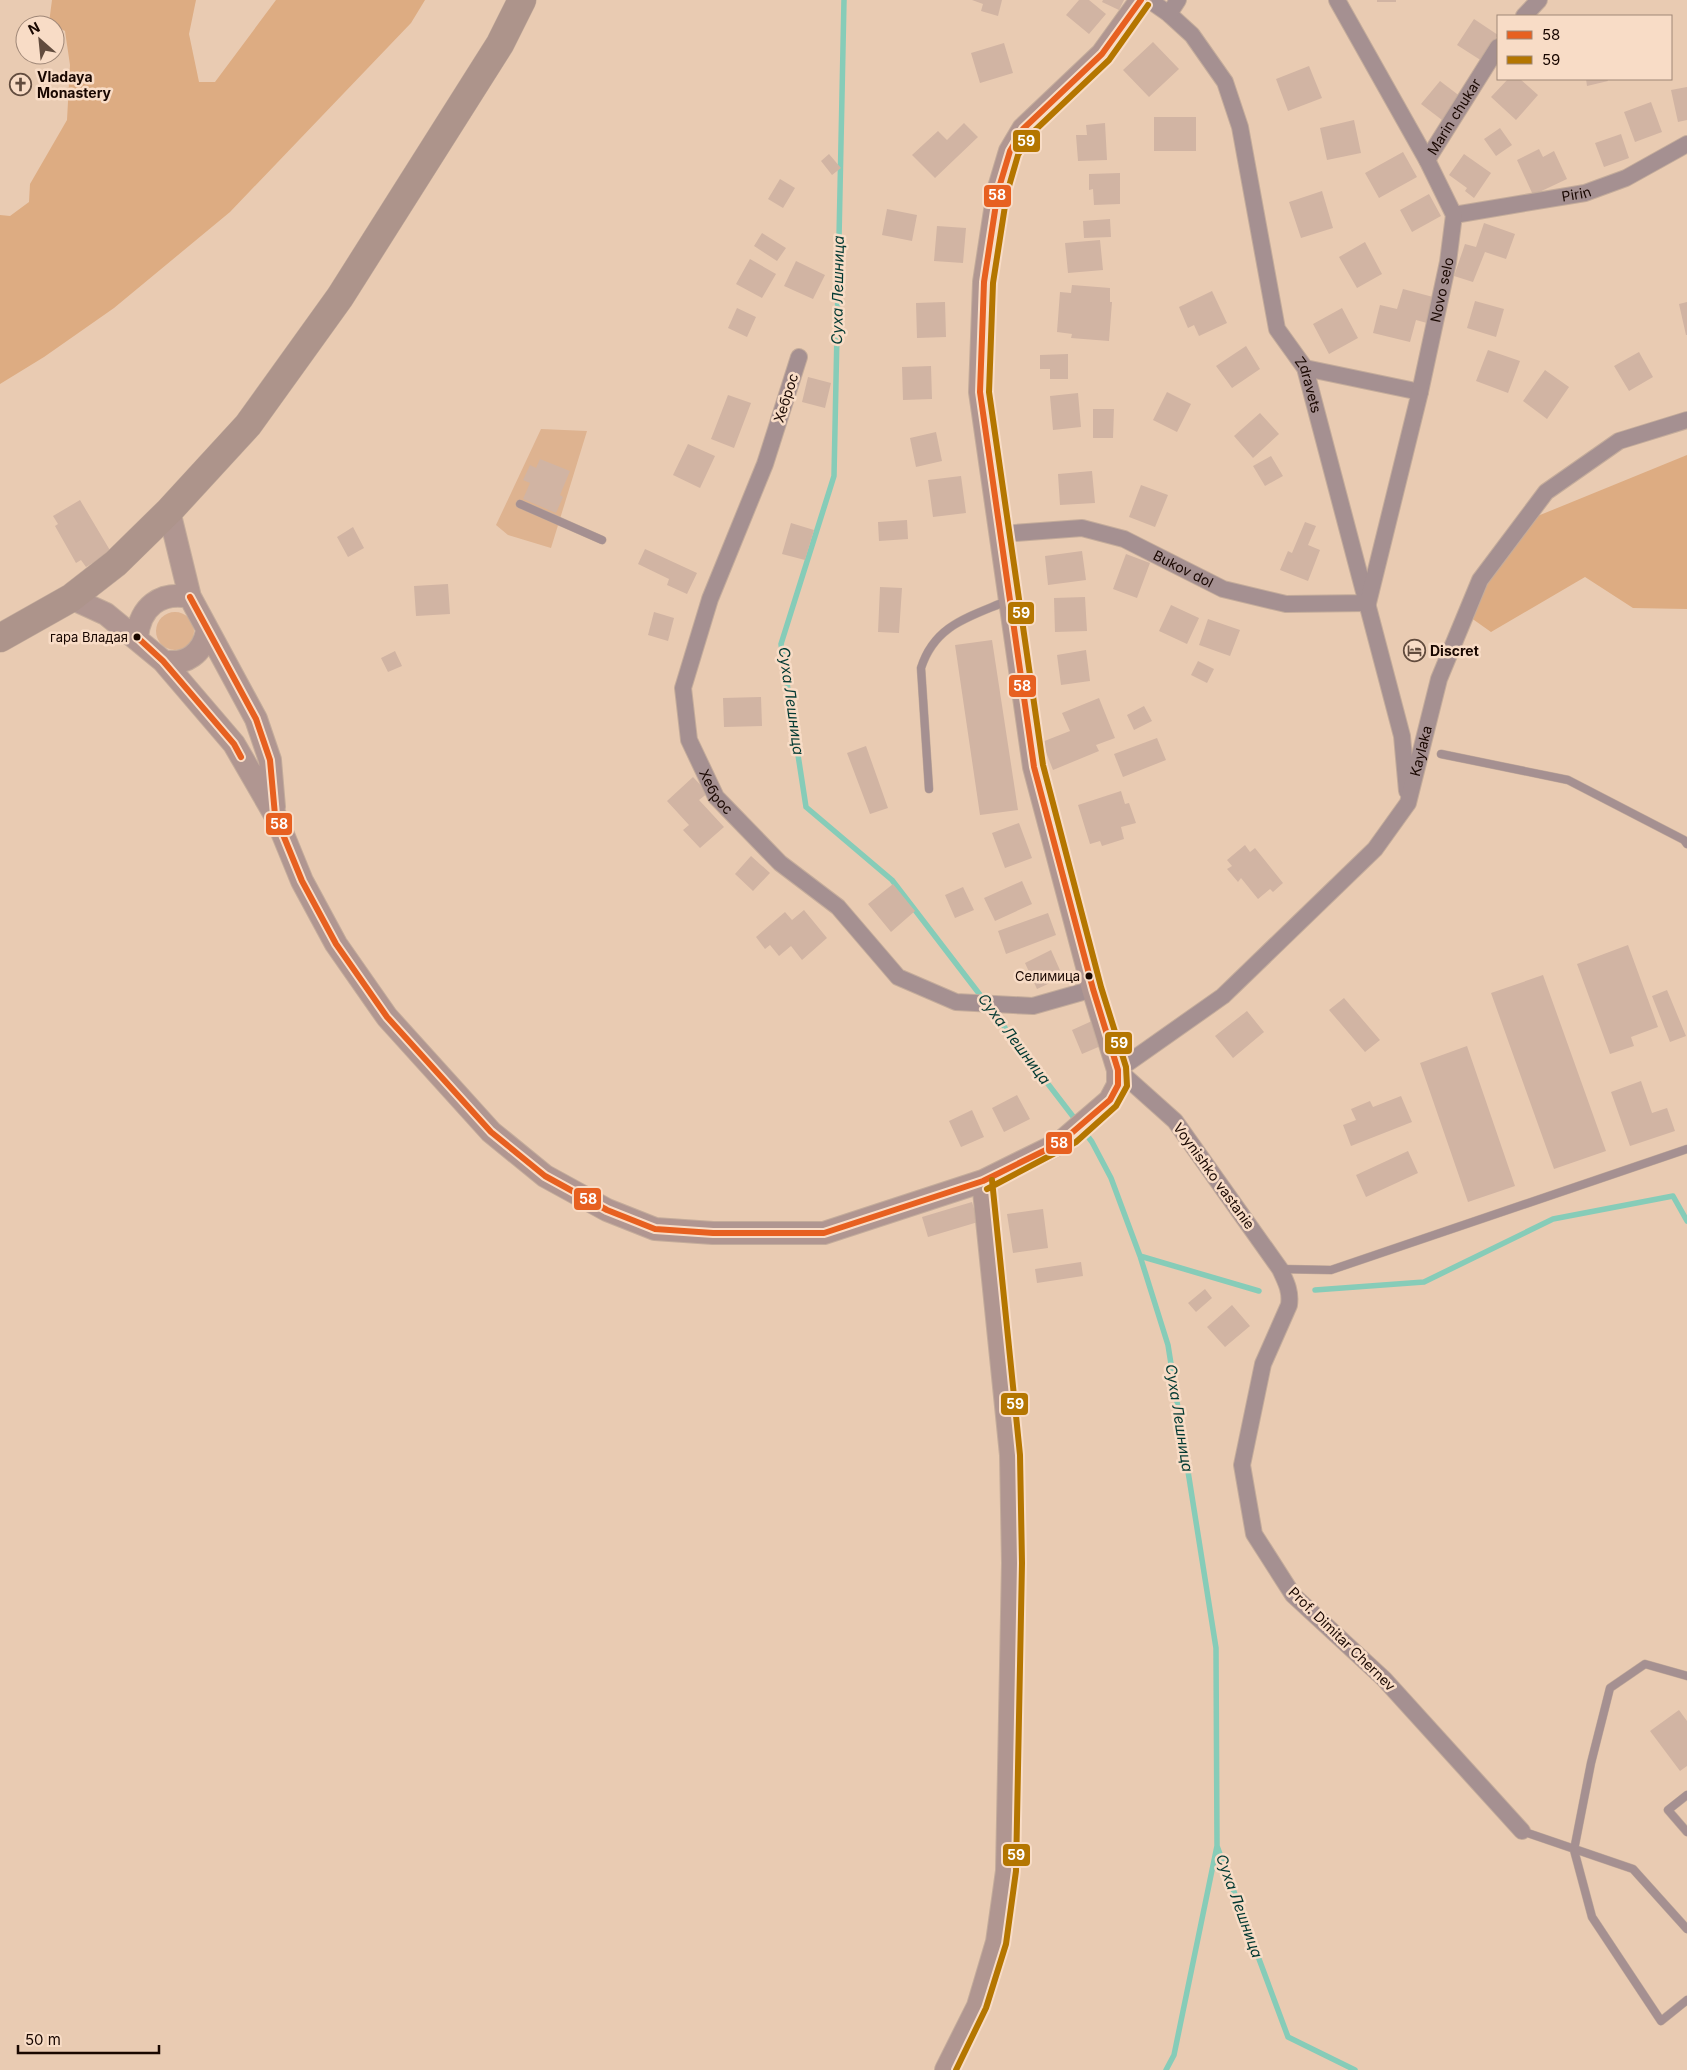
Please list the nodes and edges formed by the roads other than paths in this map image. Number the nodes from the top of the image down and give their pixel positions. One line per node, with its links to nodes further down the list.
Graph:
1 (522, 0): 18 (highway)
2 (1141, 0): 19 (street)
3 (1149, 0): 7 (street, Zdravets)
4 (1178, 0): 7 (street)
5 (1337, 0): 11 (street)
6 (1539, 0): 8 (street)
7 (1169, 14): 14 (street, Zdravets)
8 (1525, 15)
9 (1497, 50): 11 (street, Marin chukar)
10 (1687, 144): 12 (street, Pirin)
11 (1427, 160): 12 (street)
12 (1454, 215): 15 (street, Novo selo)
13 (799, 357): 34 (street, Хеброс)
14 (1305, 368): 15 (street); 24 (street, Zdravets)
15 (1420, 392): 24 (street, Novo selo)
16 (1687, 420): 31 (street, Kaylaka)
17 (520, 504): 20 (lane)
18 (169, 511): 21 (street); 22 (highway)
19 (1001, 534): 23 (street); 24 (street, Bukov dol)
20 (602, 540)
21 (190, 597): 25 (street); 26 (street)
22 (71, 598): 26 (street); 27 (highway)
23 (1010, 599): 30 (lane); 34 (street)
24 (1368, 603): 31 (street, Zdravets)
25 (207, 631): 28 (street); 32 (street)
26 (137, 637): 28 (street)
27 (0, 638)
28 (164, 660): 32 (street)
29 (1441, 754): 33 (lane)
30 (928, 789)
31 (1408, 803): 35 (street, Kaylaka)
32 (275, 815): 37 (street)
33 (1687, 844)
34 (1092, 988): 35 (street)
35 (1118, 1070): 37 (street); 38 (street, Voynishko vastanie)
36 (1687, 1149): 38 (lane)
37 (983, 1181): 46 (street)
38 (1280, 1269): 41 (street, Prof. Dimitar Chernev)
39 (1687, 1676): 43 (lane)
40 (1687, 1795): 42 (lane)
41 (1522, 1831): 43 (lane)
42 (1687, 1832)
43 (1574, 1850): 44 (lane); 45 (lane)
44 (1687, 1929)
45 (1687, 2000)
46 (946, 2070)

